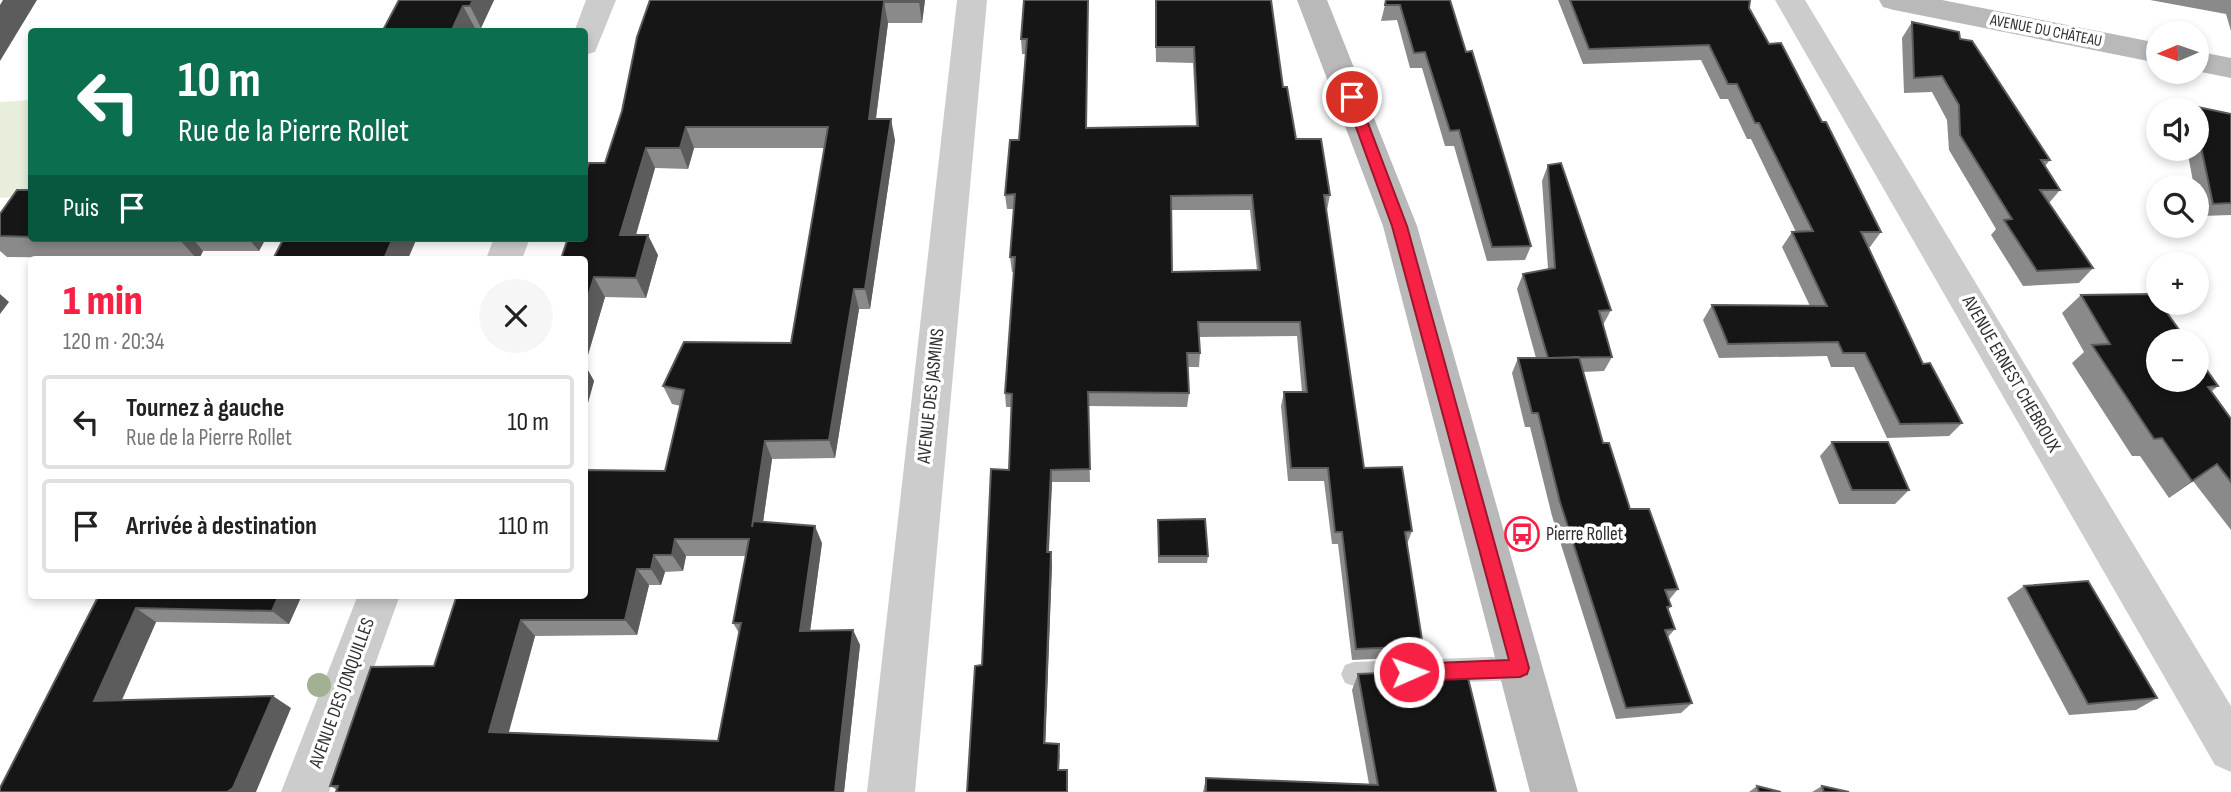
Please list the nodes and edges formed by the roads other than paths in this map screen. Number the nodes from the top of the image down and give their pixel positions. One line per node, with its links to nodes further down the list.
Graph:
1 (601, 0): 6 (street)
2 (972, 0): 15 (street, AVENUE DES JASMINS)
3 (1312, 0): 11 (street)
4 (1790, 0): 13 (street, AVENUE ERNEST CHEBROUX)
5 (1894, 0): 7 (street, AVENUE DU CHÂTEAU)
6 (588, 34)
7 (2146, 51)
8 (2209, 64): 9 (street)
9 (2231, 68)
10 (377, 599): 14 (street, AVENUE DES JONQUILLES)
11 (1520, 668): 12 (lane); 16 (street)
12 (1354, 674)
13 (2231, 749)
14 (305, 792)
15 (891, 792)
16 (1554, 792)

